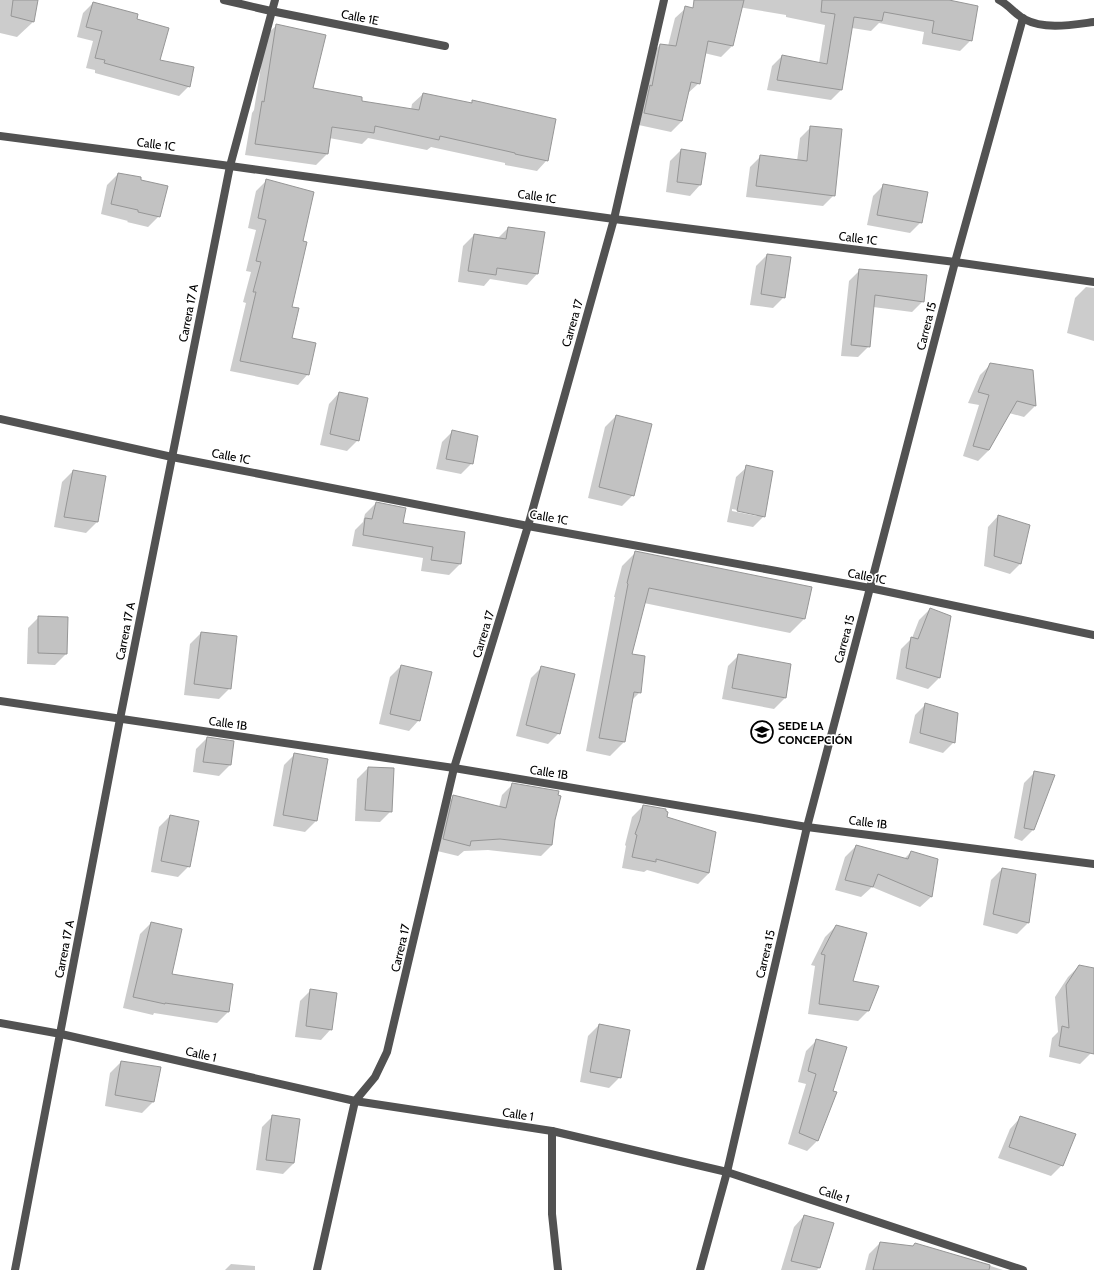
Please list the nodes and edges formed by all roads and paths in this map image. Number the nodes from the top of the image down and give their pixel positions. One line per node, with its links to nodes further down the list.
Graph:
1 (275, 0): 5 (street, Carrera 17 A)
2 (664, 0): 11 (street, Carrera 17)
3 (999, 0): 6 (street)
4 (230, 1): 5 (street, Calle 1E)
5 (271, 11): 8 (street, Calle 1E); 10 (street, Carrera 17 A)
6 (1023, 18): 7 (street); 12 (street, Carrera 15)
7 (1094, 22)
8 (445, 46)
9 (0, 136): 10 (street, Calle 1C)
10 (230, 166): 11 (street, Calle 1C); 15 (street, Carrera 17 A)
11 (614, 219): 12 (street, Calle 1C); 16 (street, Carrera 17)
12 (955, 262): 13 (street, Calle 1C); 17 (street, Carrera 15)
13 (1094, 282)
14 (0, 419): 15 (street, Calle 1C)
15 (172, 457): 16 (street, Calle 1C); 20 (street, Carrera 17 A)
16 (528, 526): 17 (street, Calle 1C); 21 (street, Carrera 17)
17 (870, 588): 18 (street, Calle 1C); 22 (street, Carrera 15)
18 (1094, 634)
19 (0, 701): 20 (street, Calle 1B)
20 (120, 719): 21 (street, Calle 1B); 25 (street, Carrera 17 A)
21 (454, 768): 22 (street, Calle 1B); 26 (street, Carrera 17)
22 (807, 827): 23 (street, Calle 1B); 28 (street, Carrera 15)
23 (1094, 864)
24 (0, 1023): 25 (street, Calle 1)
25 (61, 1034): 26 (street, Calle 1); 29 (street, Carrera 17 A)
26 (355, 1101): 27 (street, Calle 1); 30 (street, Carrera 17)
27 (552, 1131): 28 (street, Calle 1); 31 (street)
28 (727, 1172): 32 (street, Carrera 15); 33 (street, Calle 1)
29 (15, 1270)
30 (317, 1270)
31 (558, 1270)
32 (700, 1270)
33 (1023, 1270)

